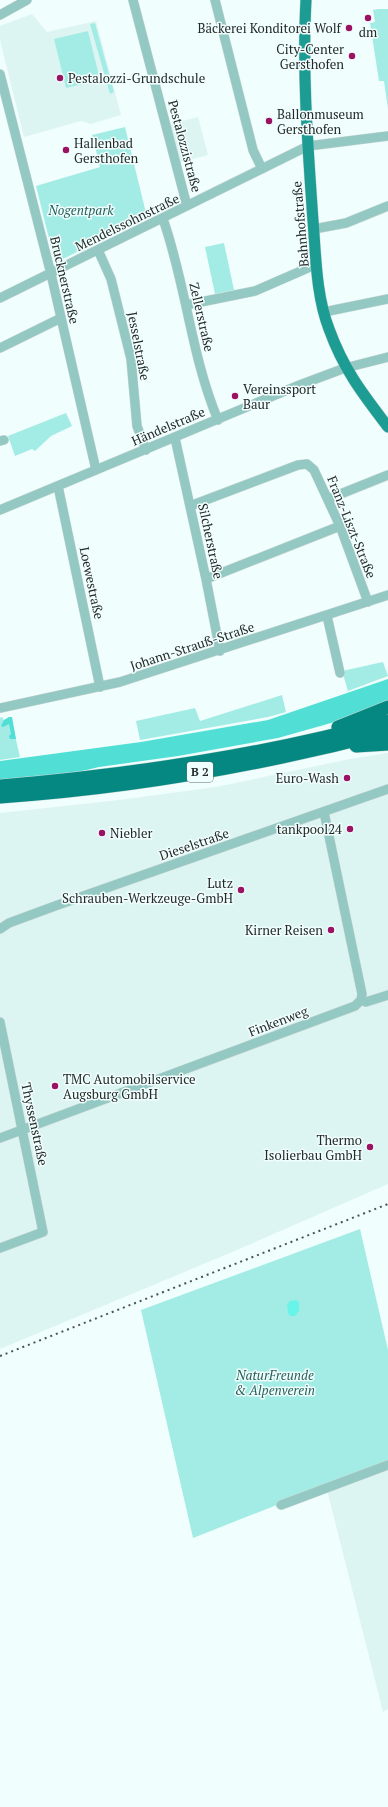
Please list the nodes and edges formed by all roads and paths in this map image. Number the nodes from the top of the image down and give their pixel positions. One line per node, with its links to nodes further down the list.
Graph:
1 (26, 0): 5 (street)
2 (133, 0): 10 (street, Pestalozzistraße)
3 (215, 0): 9 (street)
4 (306, 0): 8 (main road, Bahnhofstraße)
5 (0, 15)
6 (0, 74): 16 (street, Brucknerstraße)
7 (388, 136): 8 (street, Mendelssohnstraße)
8 (308, 146): 9 (street, Mendelssohnstraße); 13 (main road, Bahnhofstraße)
9 (262, 169): 10 (street, Mendelssohnstraße)
10 (187, 206): 12 (street, Mendelssohnstraße)
11 (388, 206): 13 (street)
12 (163, 219): 14 (street, Mendelssohnstraße); 19 (street, Zellerstraße)
13 (314, 229): 15 (main road, Bahnhofstraße)
14 (98, 250): 16 (street, Mendelssohnstraße); 28 (street, Jesselstraße)
15 (317, 264): 19 (street); 20 (main road, Bahnhofstraße)
16 (51, 274): 17 (street, Mendelssohnstraße); 21 (street, Brucknerstraße)
17 (0, 298)
18 (388, 299): 20 (street)
19 (186, 305): 25 (street, Zellerstraße)
20 (324, 312): 24 (main road, Bahnhofstraße)
21 (61, 318): 22 (street); 29 (street, Brucknerstraße)
22 (0, 348)
23 (388, 357): 24 (street, Händelstraße)
24 (345, 368): 25 (street, Händelstraße); 26 (main road, Bahnhofstraße)
25 (218, 420): 27 (street, Händelstraße)
26 (388, 427)
27 (175, 438): 28 (street, Händelstraße); 33 (street, Silcherstraße)
28 (146, 450): 29 (street, Händelstraße)
29 (96, 470): 31 (street, Händelstraße)
30 (388, 475): 32 (street)
31 (58, 486): 34 (street, Händelstraße); 42 (street, Loewestraße)
32 (328, 499): 33 (street, Franz-Liszt-Straße); 35 (street, Franz-Liszt-Straße)
33 (190, 506): 36 (street, Silcherstraße)
34 (0, 510)
35 (340, 526): 36 (street); 38 (street, Franz-Liszt-Straße)
36 (206, 579): 40 (street, Silcherstraße)
37 (388, 595): 38 (street, Johann-Strauß-Straße)
38 (368, 602): 39 (street, Johann-Strauß-Straße)
39 (327, 616): 40 (street, Johann-Strauß-Straße); 41 (street)
40 (220, 651): 42 (street, Johann-Strauß-Straße)
41 (340, 673)
42 (100, 687): 44 (street, Johann-Strauß-Straße)
43 (388, 707): 47 (highway)
44 (0, 708)
45 (388, 722): 47 (highway, B 2)
46 (388, 732): 49 (highway, B 2)
47 (297, 743): 50 (highway, B 2)
48 (388, 744): 49 (highway)
49 (322, 748): 52 (highway, B 2)
50 (0, 786)
51 (388, 789): 53 (street, Dieselstraße)
52 (0, 797)
53 (324, 812): 54 (street, Dieselstraße); 57 (street)
54 (5, 923): 55 (street, Dieselstraße)
55 (0, 928)
56 (388, 994): 57 (street)
57 (361, 1000): 59 (street, Finkenweg)
58 (0, 1022): 59 (street, Thyssenstraße)
59 (22, 1129): 60 (street, Finkenweg); 61 (street, Thyssenstraße)
60 (0, 1138)
61 (0, 1248)
62 (388, 1465): 63 (street)
63 (281, 1505)

